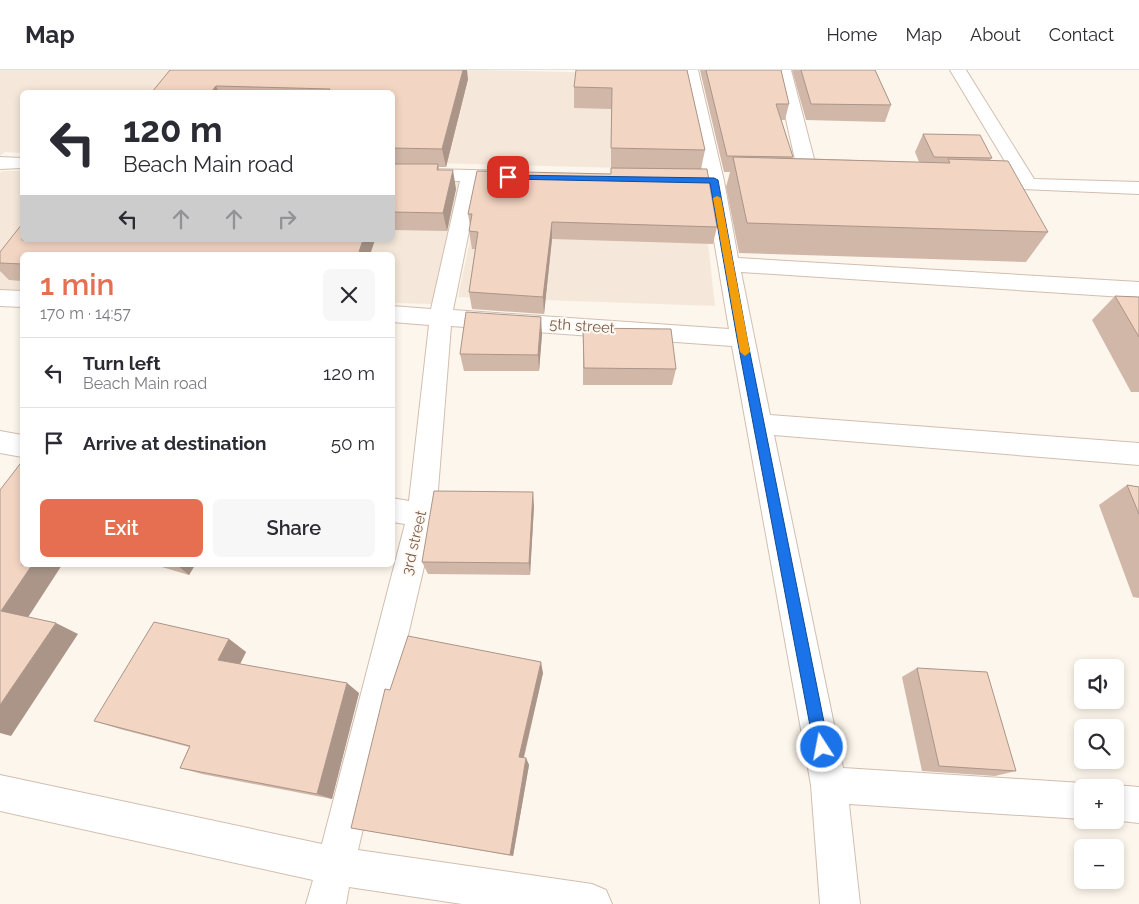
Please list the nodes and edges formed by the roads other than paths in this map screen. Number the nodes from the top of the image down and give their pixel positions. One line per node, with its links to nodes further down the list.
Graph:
1 (783, 70): 10 (street)
2 (958, 70): 13 (street)
3 (684, 71): 15 (street)
4 (0, 163): 5 (street)
5 (20, 164)
6 (395, 174): 7 (street)
7 (471, 176): 8 (street); 20 (street, 3rd street)
8 (529, 177)
9 (791, 181): 10 (street)
10 (810, 182): 11 (street)
11 (830, 182)
12 (968, 183): 13 (street)
13 (1027, 183): 14 (street)
14 (1139, 188)
15 (729, 264): 16 (street); 21 (street)
16 (1139, 290)
17 (0, 298): 18 (street)
18 (20, 299)
19 (395, 314): 20 (street, 5th street)
20 (441, 316): 21 (street, 5th street); 27 (street, 3rd street)
21 (742, 338): 22 (street)
22 (759, 424): 25 (street); 28 (street)
23 (0, 442): 24 (street)
24 (20, 446)
25 (1139, 454)
26 (395, 510): 27 (street)
27 (422, 515): 33 (street, 3rd street)
28 (829, 785): 30 (street); 36 (street)
29 (0, 793): 33 (street)
30 (1074, 800)
31 (1124, 804): 32 (street)
32 (1139, 805)
33 (335, 866): 34 (street, 3rd street); 35 (street)
34 (326, 904)
35 (592, 904)
36 (840, 904)

